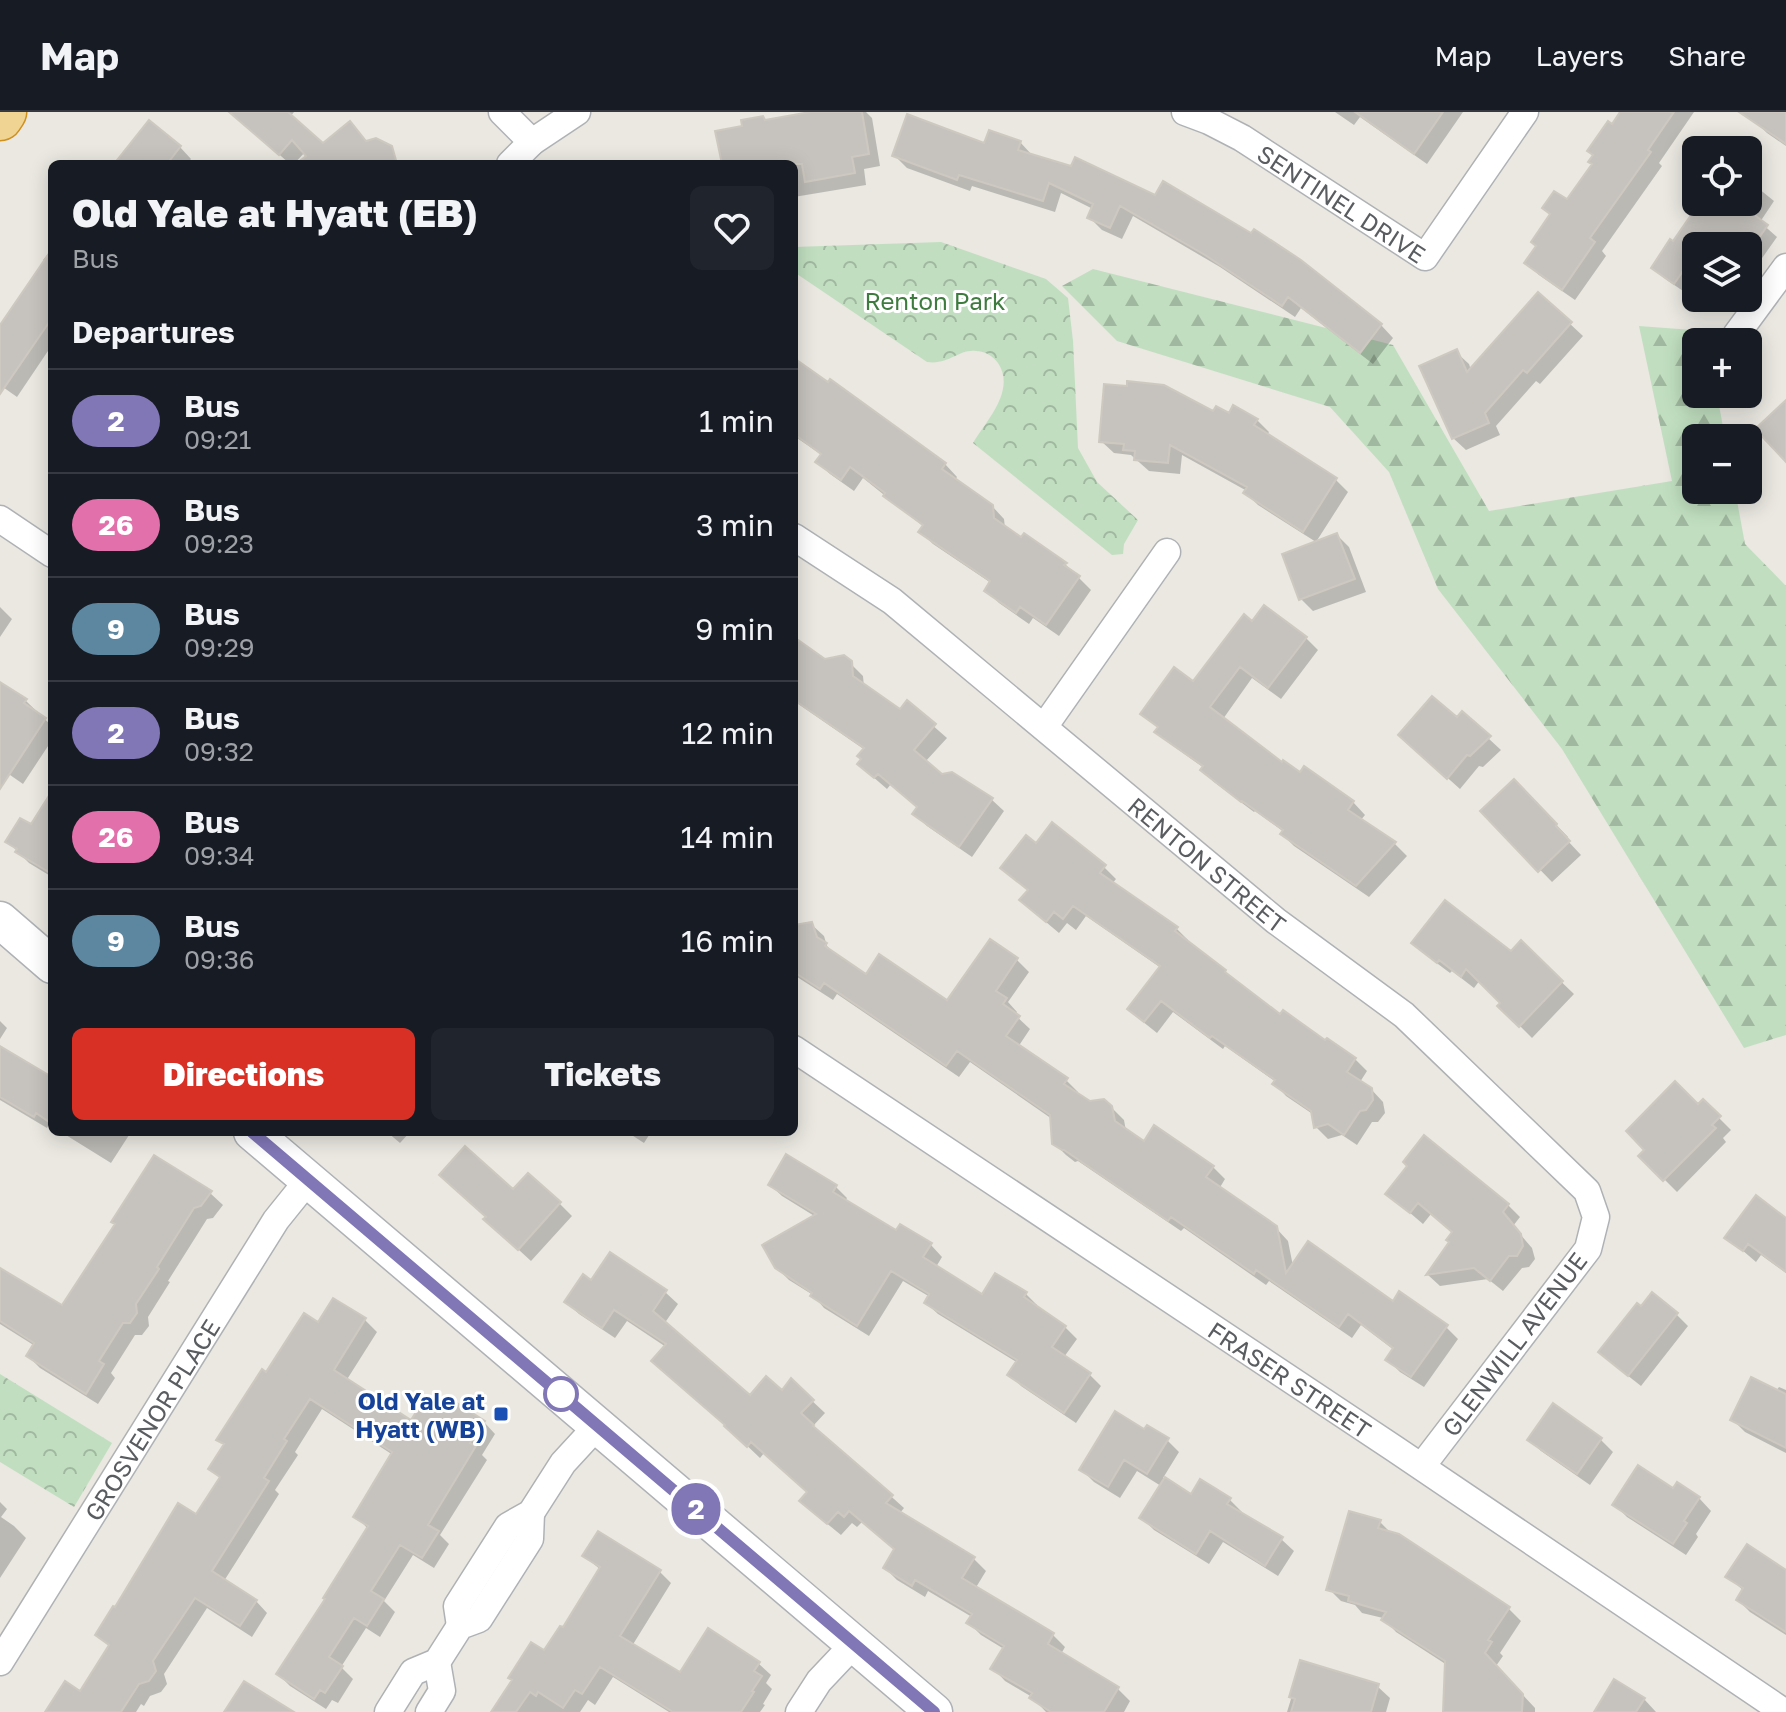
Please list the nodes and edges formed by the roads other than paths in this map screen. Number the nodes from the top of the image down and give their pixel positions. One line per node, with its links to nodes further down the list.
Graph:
1 (4, 112): 6 (highway)
2 (502, 112): 7 (street)
3 (577, 112): 7 (street)
4 (1185, 112): 5 (street, SENTINEL DRIVE)
5 (1525, 112)
6 (0, 118)
7 (532, 142): 8 (street)
8 (514, 160)
9 (1786, 267): 10 (street)
10 (1741, 328)
11 (0, 519): 13 (street)
12 (798, 540): 15 (street, RENTON STREET)
13 (48, 551)
14 (1167, 552): 15 (street)
15 (1044, 727): 21 (street, RENTON STREET)
16 (0, 920): 17 (main road)
17 (48, 962)
18 (798, 1052): 23 (street, FRASER STREET)
19 (257, 1136): 20 (main road)
20 (309, 1179): 22 (main road); 25 (street, GROSVENOR PLACE)
21 (1596, 1217): 23 (street, GLENWILL AVENUE)
22 (598, 1425): 24 (main road); 26 (street)
23 (1422, 1466): 31 (street, FRASER STREET)
24 (854, 1644): 29 (street); 30 (main road)
25 (0, 1662)
26 (437, 1662): 27 (street); 28 (street)
27 (388, 1712)
28 (429, 1712)
29 (799, 1712)
30 (934, 1712)
31 (1784, 1712)

